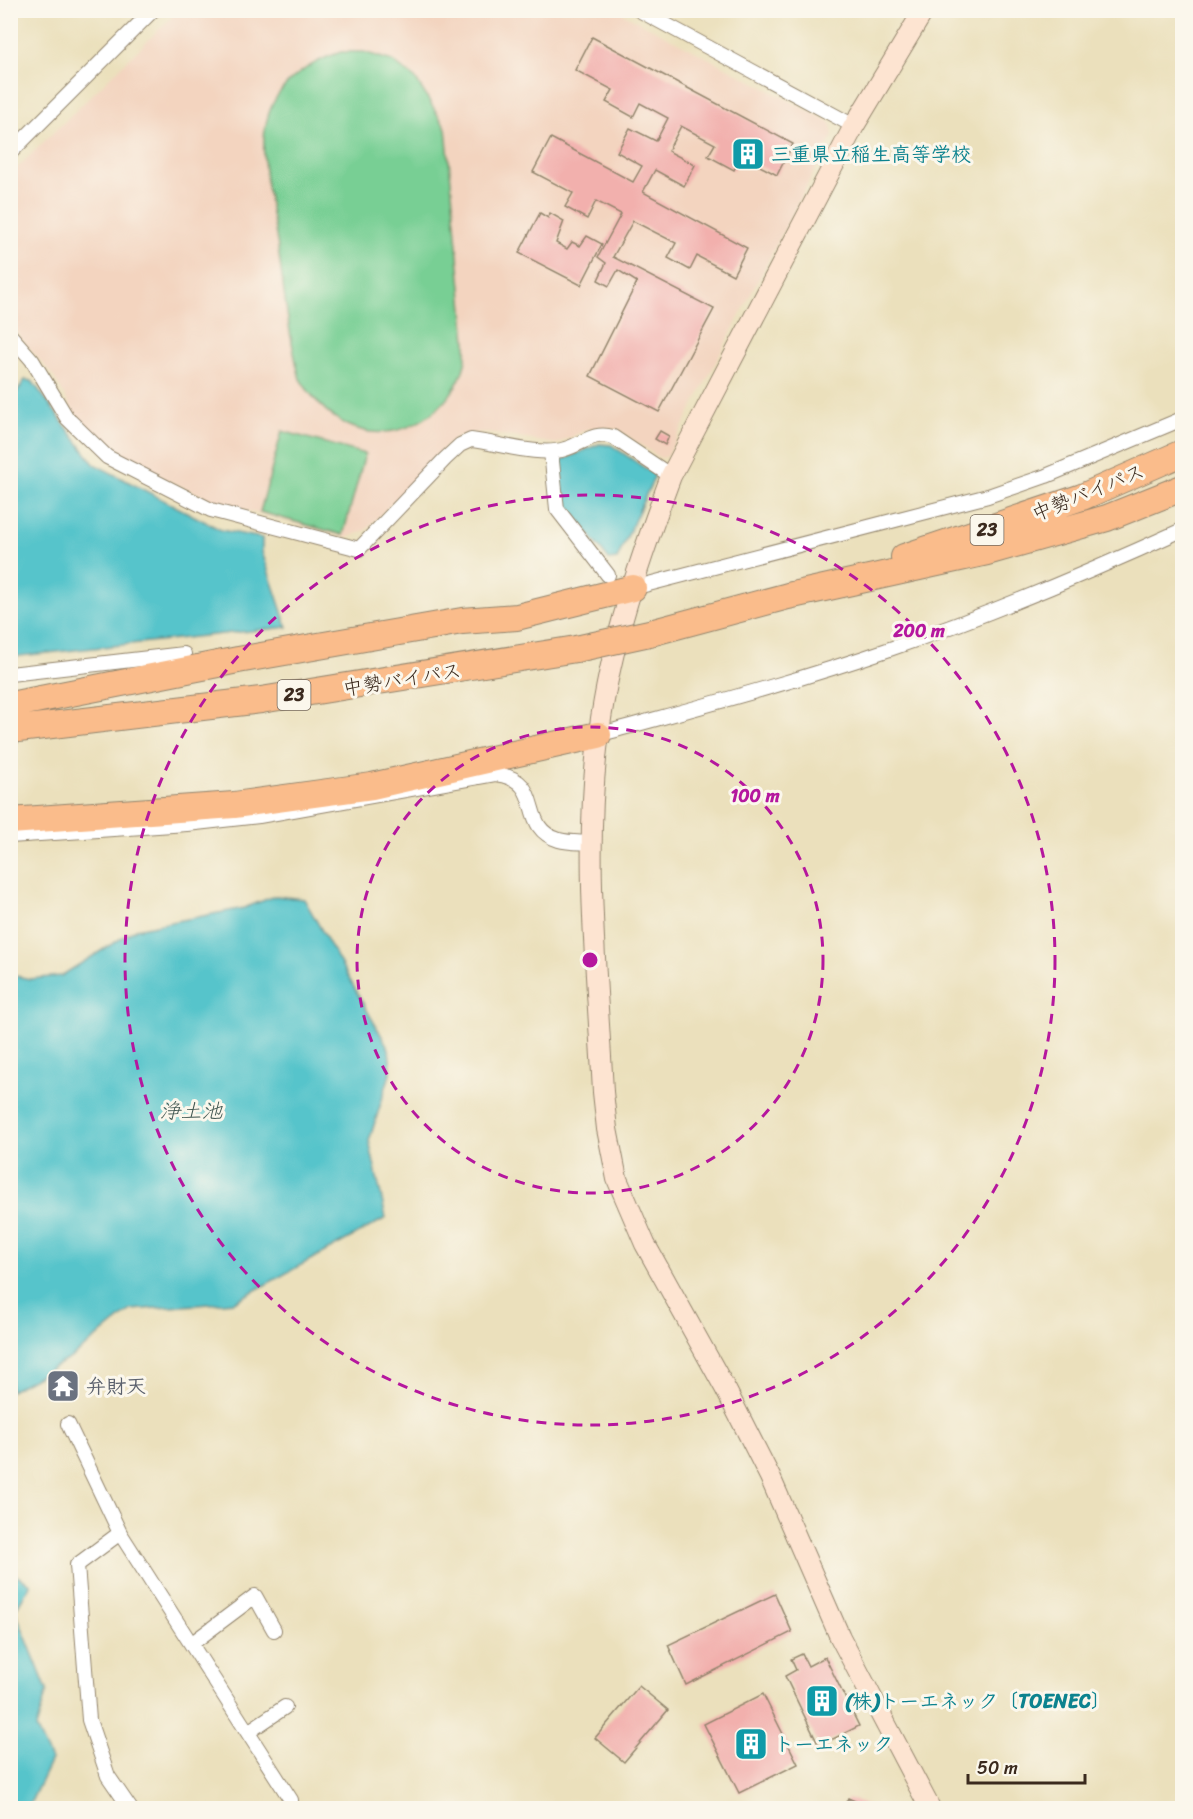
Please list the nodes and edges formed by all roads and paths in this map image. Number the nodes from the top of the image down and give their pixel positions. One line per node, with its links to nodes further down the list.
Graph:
1 (153, 10): 5 (street)
2 (639, 10): 4 (street)
3 (924, 10): 4 (street)
4 (854, 126): 10 (street)
5 (10, 153)
6 (10, 335): 8 (street)
7 (1182, 419): 14 (street)
8 (551, 452): 10 (street); 13 (street)
9 (1182, 453): 15 (highway, 中勢バイパス / 23)
10 (671, 476): 14 (street)
11 (1182, 489): 15 (highway, 中勢バイパス / 23)
12 (1182, 530): 20 (street)
13 (608, 575)
14 (633, 588): 18 (highway); 20 (street)
15 (788, 596): 19 (highway, 中勢バイパス / 23, bridge)
16 (184, 654): 17 (street)
17 (10, 674)
18 (10, 705)
19 (10, 730)
20 (598, 735): 21 (highway); 23 (street)
21 (10, 821)
22 (10, 836): 23 (street)
23 (592, 843): 32 (street)
24 (68, 1424): 25 (street)
25 (120, 1533): 27 (street); 30 (street)
26 (274, 1630): 27 (street)
27 (191, 1644): 29 (street)
28 (285, 1707): 29 (street)
29 (248, 1732): 31 (street)
30 (130, 1809)
31 (290, 1809)
32 (930, 1809)

